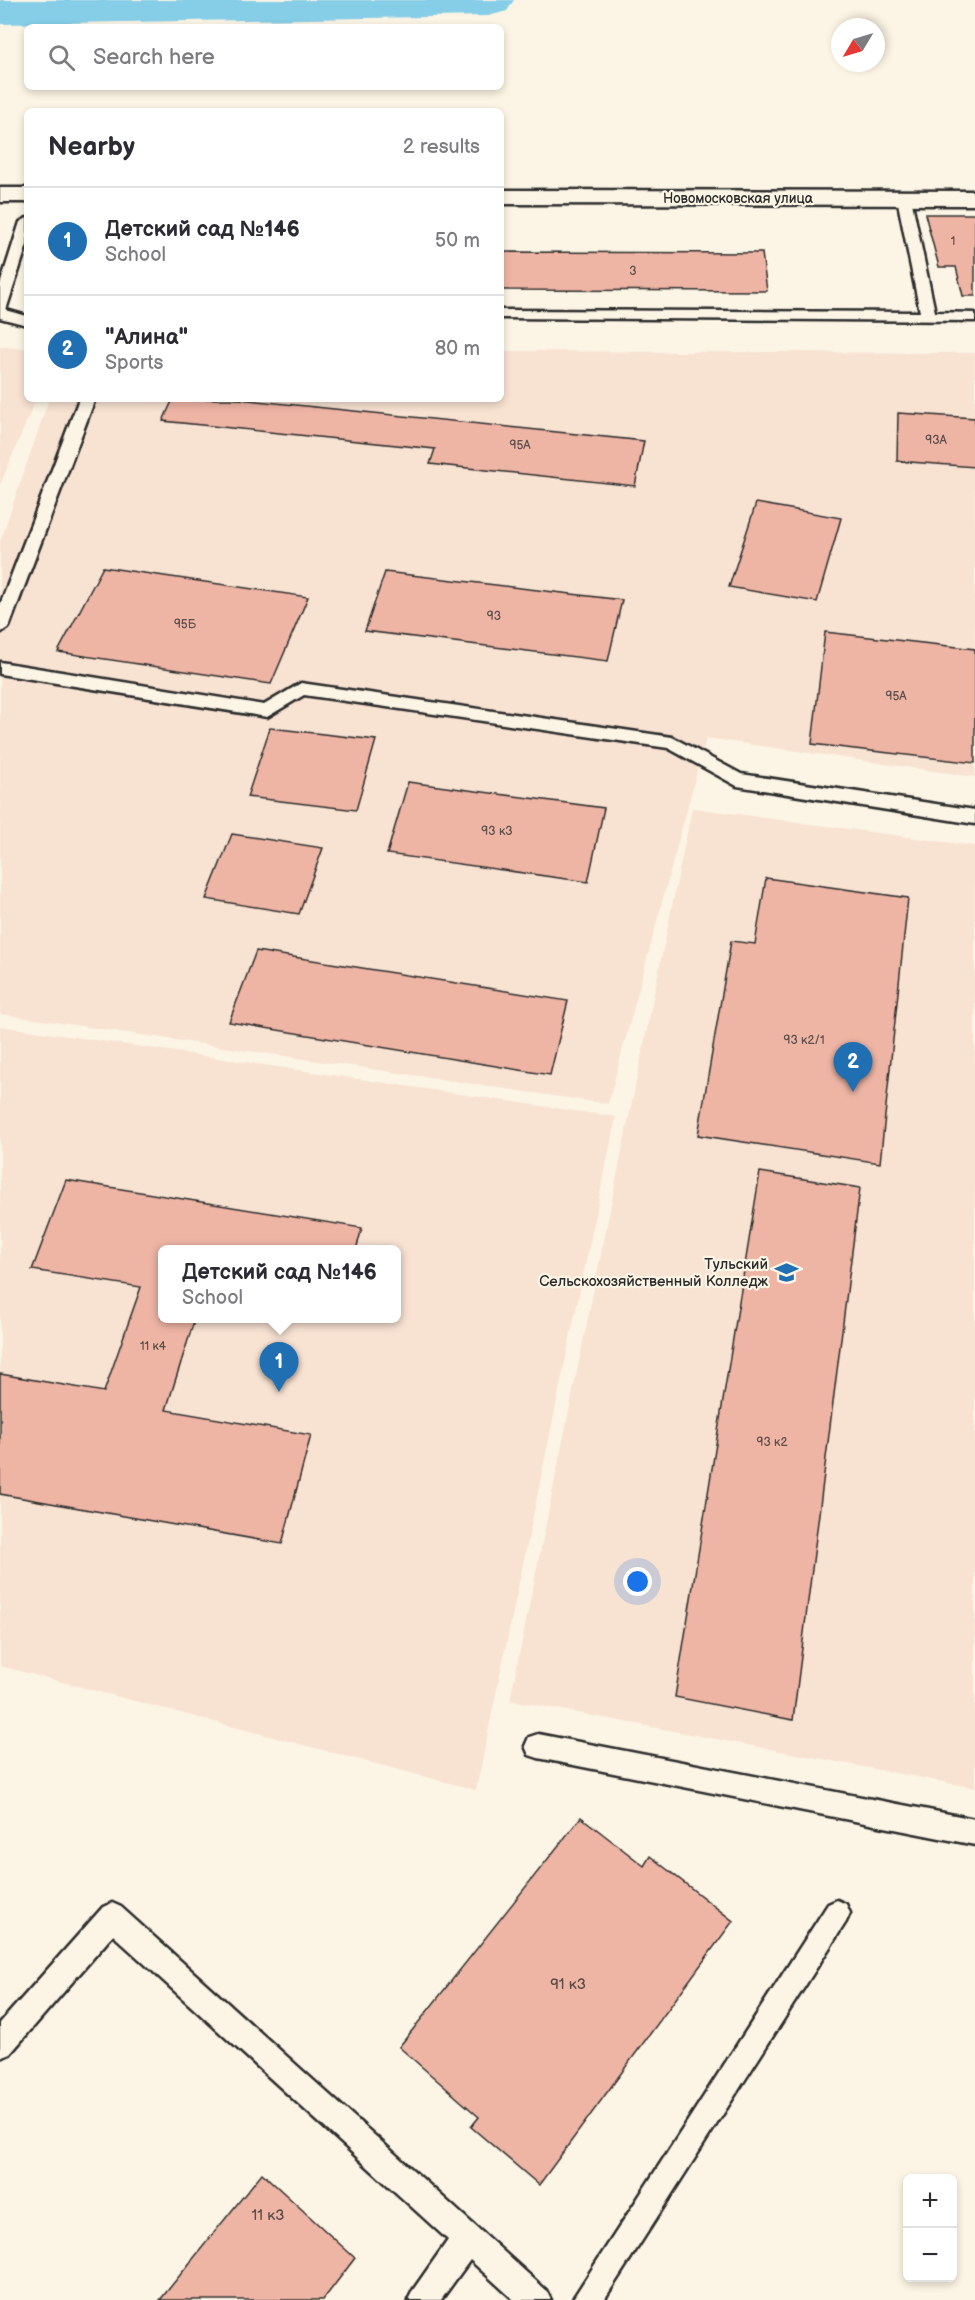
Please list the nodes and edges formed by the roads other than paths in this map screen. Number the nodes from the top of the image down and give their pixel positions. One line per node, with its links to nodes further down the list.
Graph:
1 (0, 195): 2 (street)
2 (24, 195)
3 (504, 197): 4 (street, Новомосковская улица)
4 (904, 198): 5 (street, Новомосковская улица); 10 (lane)
5 (975, 198)
6 (24, 232): 7 (lane)
7 (0, 311): 8 (lane); 12 (lane)
8 (24, 312)
9 (504, 314): 10 (lane)
10 (928, 316): 11 (lane)
11 (975, 316)
12 (24, 320)
13 (86, 402): 14 (lane)
14 (0, 627)
15 (0, 668): 16 (lane)
16 (975, 817)
17 (538, 1746): 18 (lane)
18 (975, 1832)
19 (837, 1913): 24 (lane)
20 (0, 2044): 21 (lane)
21 (466, 2239): 22 (lane); 23 (lane)
22 (423, 2300)
23 (536, 2300)
24 (587, 2300)

